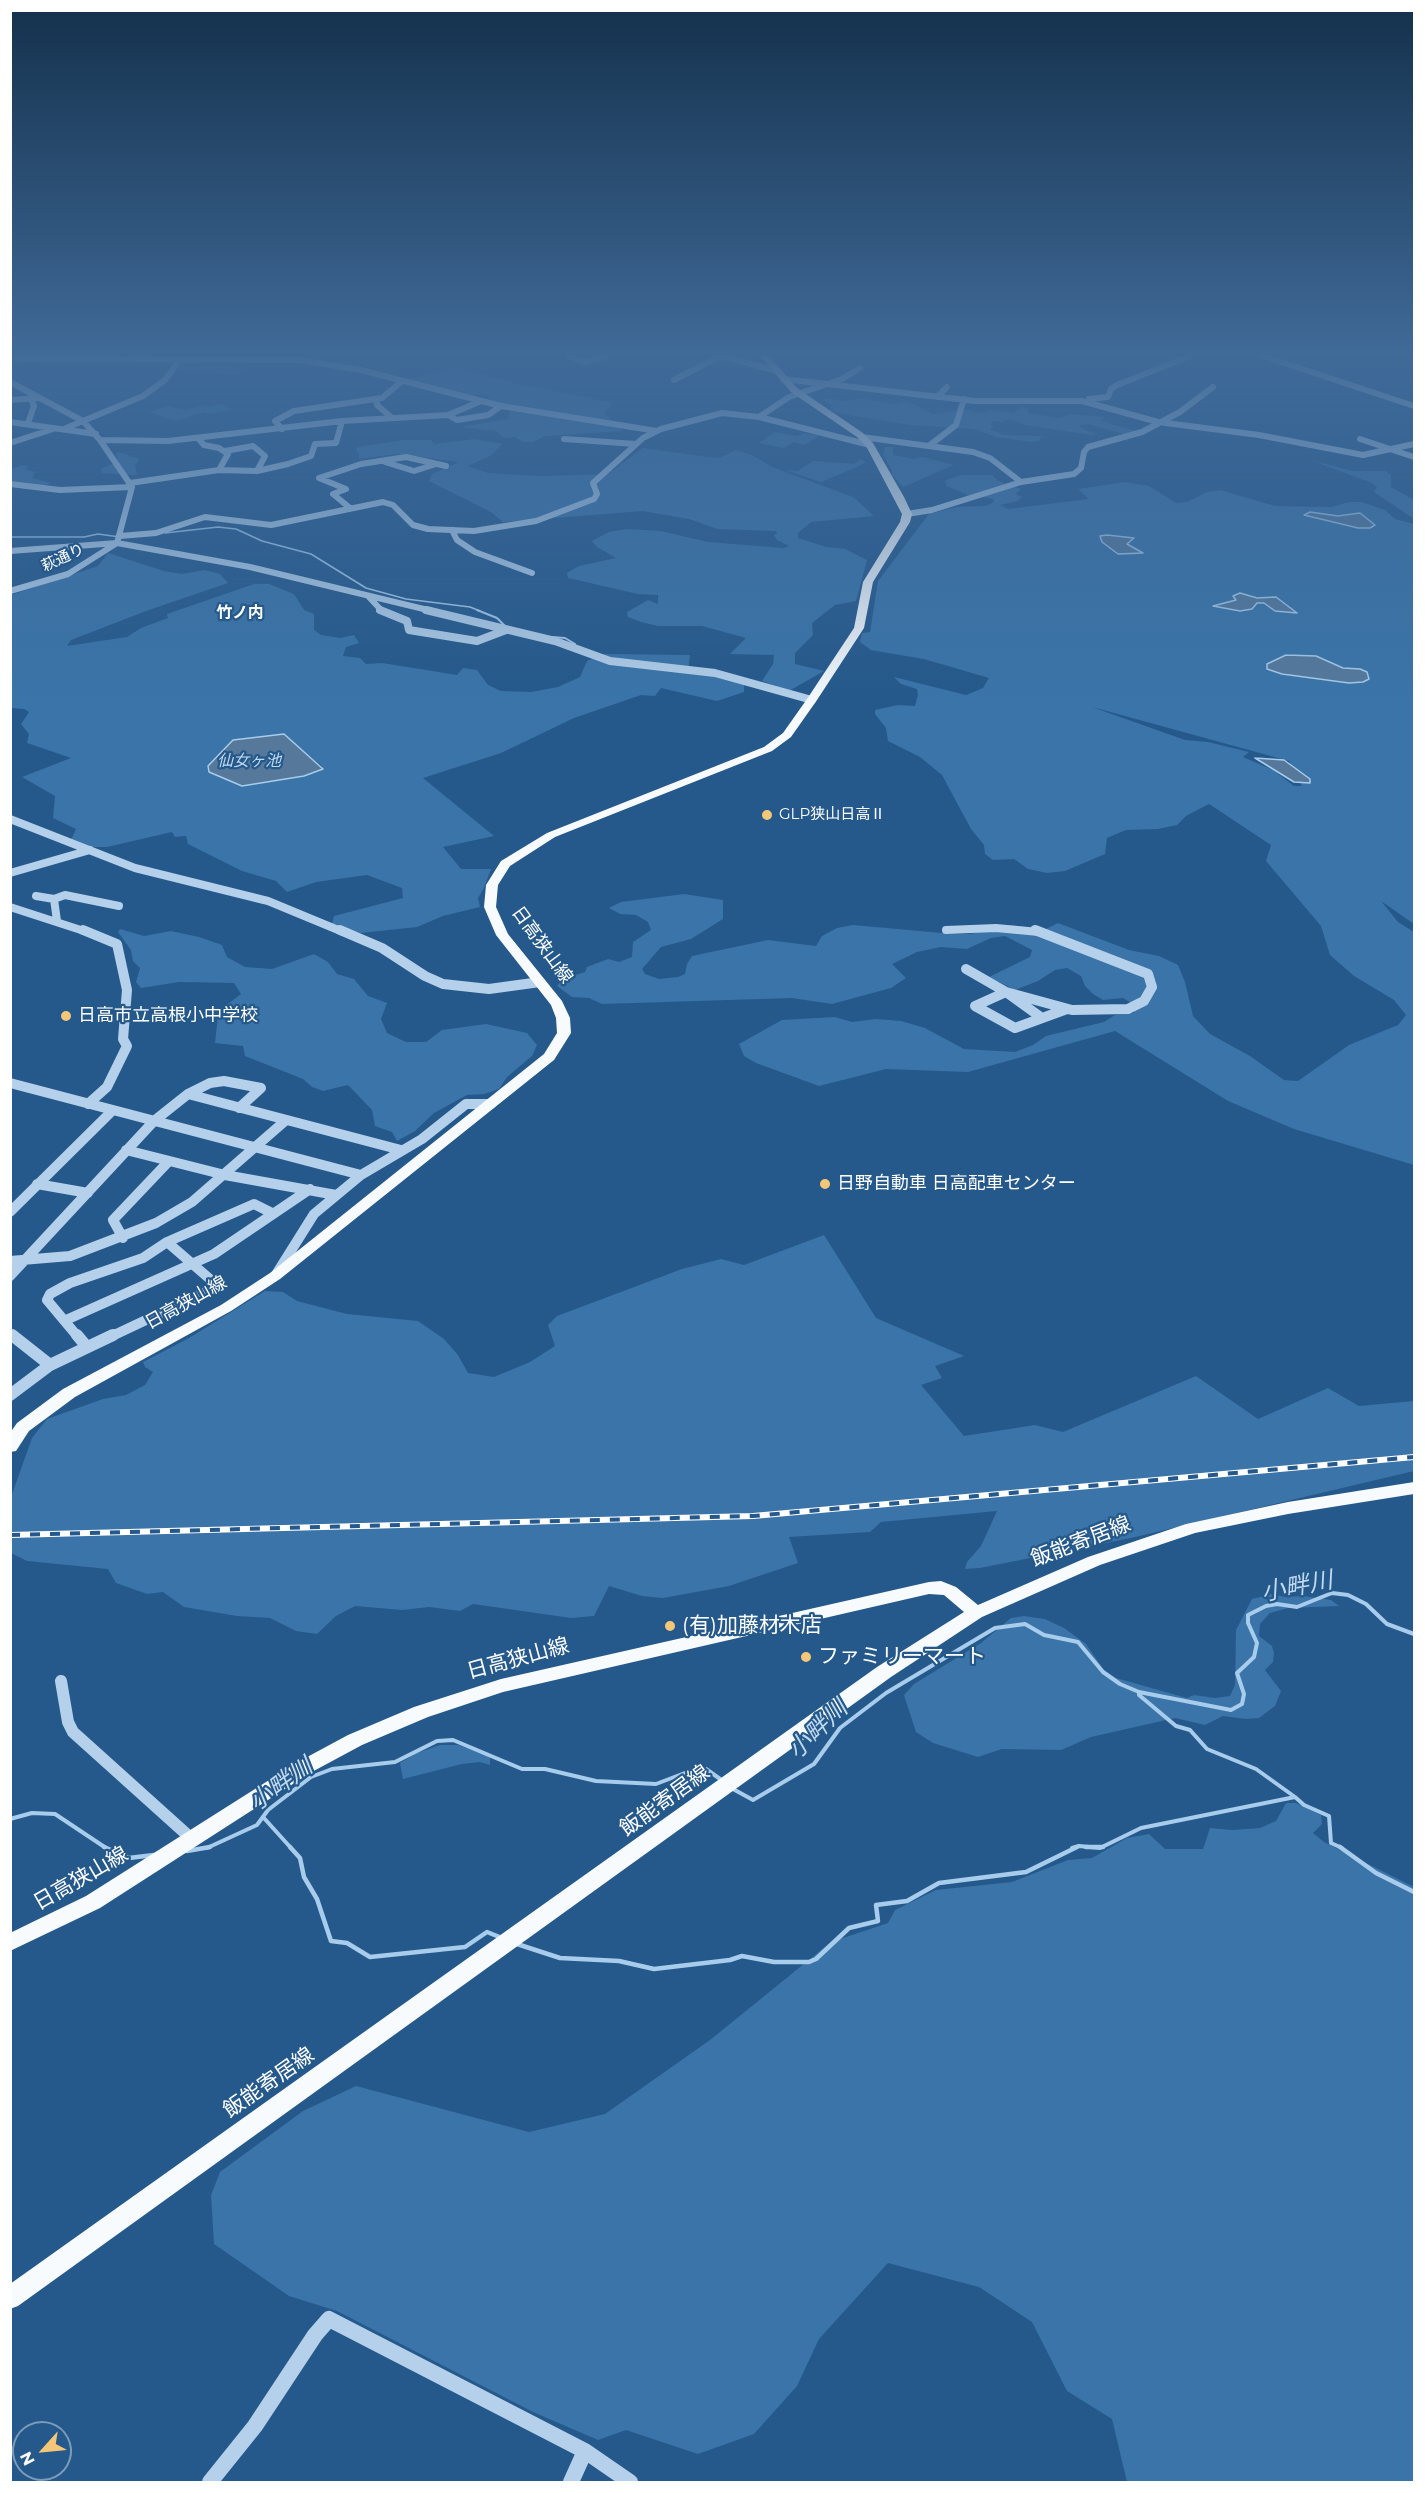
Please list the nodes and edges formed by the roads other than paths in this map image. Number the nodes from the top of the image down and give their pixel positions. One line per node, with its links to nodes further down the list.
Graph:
1 (122, 472): 10 (street)
2 (205, 472): 10 (street)
3 (336, 472): 11 (street)
4 (605, 472): 13 (street)
5 (885, 472): 12 (main road)
6 (1007, 472): 8 (street)
7 (1072, 472): 8 (street)
8 (1021, 482): 12 (street)
9 (10, 484): 10 (street)
10 (131, 485): 14 (street)
11 (350, 508): 13 (street); 14 (street)
12 (907, 514): 20 (main road, 日高狭山線)
13 (452, 531): 16 (street)
14 (119, 539): 15 (street); 17 (street, 萩通り); 18 (street)
15 (10, 551)
16 (532, 573)
17 (10, 591)
18 (368, 596): 19 (street); 19 (street)
19 (506, 630): 20 (street)
20 (812, 700): 32 (main road, 日高狭山線)
21 (10, 819): 22 (street)
22 (90, 850): 23 (street); 32 (street)
23 (10, 874): 24 (street)
24 (10, 882)
25 (36, 896): 26 (street)
26 (54, 899): 27 (street); 29 (street)
27 (119, 906)
28 (10, 907): 29 (street)
29 (57, 921): 40 (street)
30 (946, 930): 36 (street)
31 (966, 969): 33 (street)
32 (540, 982): 41 (main road, 日高狭山線)
33 (1006, 992): 34 (street); 35 (street); 37 (street)
34 (1038, 999): 35 (street); 36 (street)
35 (1023, 1005): 37 (street)
36 (1067, 1009): 37 (street)
37 (1042, 1018)
38 (10, 1083): 40 (street)
39 (188, 1094): 42 (street); 42 (street); 44 (street)
40 (88, 1104): 43 (street)
41 (491, 1104): 48 (street); 64 (main road, 日高狭山線)
42 (239, 1108): 45 (street)
43 (113, 1110): 44 (street); 52 (street)
44 (154, 1121): 46 (street); 47 (street)
45 (285, 1121): 46 (street); 48 (street)
46 (254, 1148): 50 (street); 51 (street)
47 (126, 1150): 49 (street); 54 (street)
48 (401, 1150): 51 (street)
49 (169, 1161): 50 (street); 58 (street)
50 (225, 1175): 53 (street); 58 (street)
51 (361, 1175): 55 (street)
52 (37, 1184): 54 (street); 56 (street)
53 (310, 1189): 55 (street); 57 (street)
54 (88, 1193): 61 (street)
55 (336, 1195): 64 (street)
56 (10, 1212)
57 (272, 1213): 59 (street); 62 (street)
58 (123, 1238): 61 (street)
59 (167, 1242): 62 (street); 65 (street)
60 (10, 1261): 61 (street)
61 (24, 1261): 63 (street)
62 (193, 1264): 65 (street); 67 (street)
63 (10, 1276)
64 (275, 1276): 70 (main road, 日高狭山線)
65 (66, 1320): 67 (street)
66 (10, 1334): 68 (street)
67 (87, 1347): 68 (street)
68 (50, 1365): 69 (street)
69 (10, 1395)
70 (10, 1447)
71 (1414, 1488): 72 (main road, 飯能寄居線)
72 (976, 1613): 74 (main road, 日高狭山線); 76 (main road, 飯能寄居線)
73 (61, 1681): 74 (street)
74 (188, 1843): 75 (main road, 日高狭山線)
75 (10, 1943)
76 (10, 2298)
77 (585, 2451): 78 (street); 79 (street); 80 (street)
78 (210, 2482)
79 (571, 2482)
80 (630, 2482)

